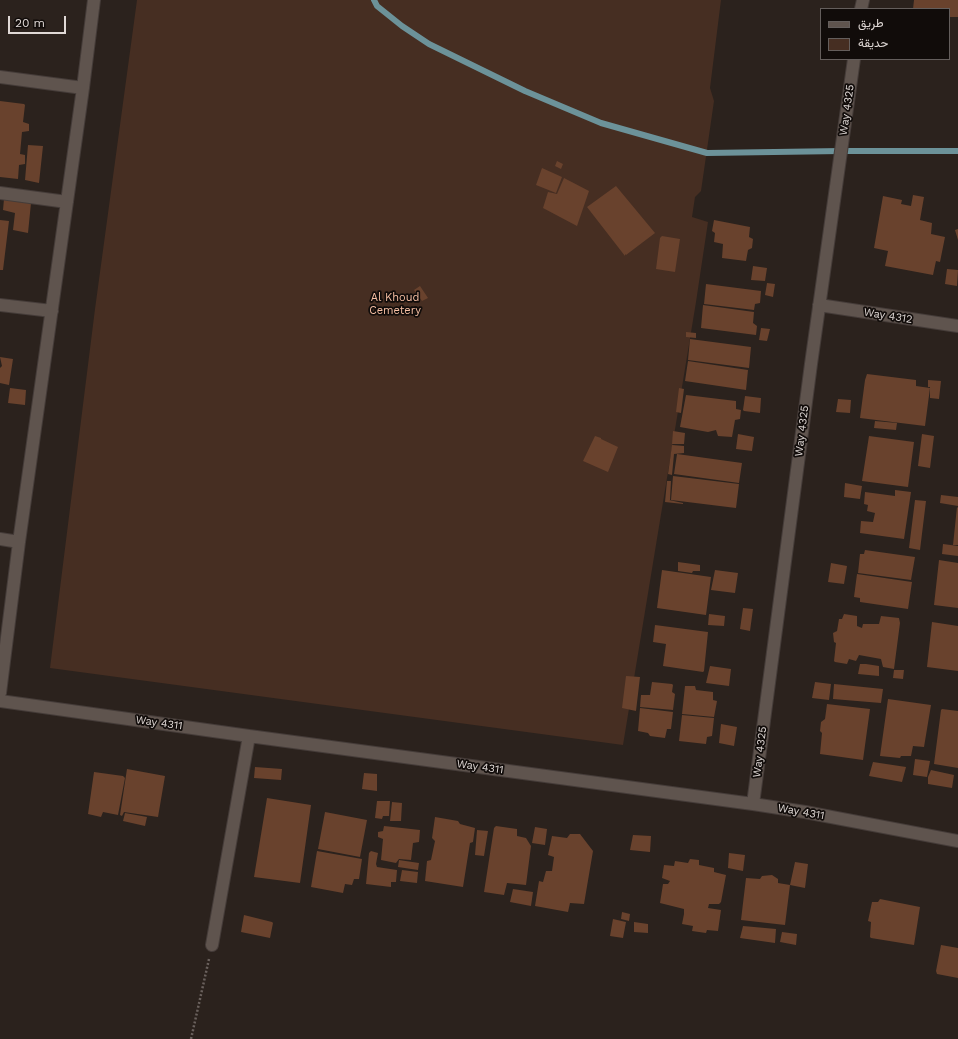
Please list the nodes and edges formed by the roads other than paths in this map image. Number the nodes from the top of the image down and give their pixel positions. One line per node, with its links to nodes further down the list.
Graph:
1 (94, 0): 4 (street)
2 (854, 60): 8 (street, Way 4325)
3 (0, 77): 4 (street)
4 (83, 88): 6 (street)
5 (0, 193): 6 (street)
6 (67, 202): 9 (street)
7 (0, 305): 9 (street)
8 (819, 305): 10 (street, Way 4312); 16 (street, Way 4325)
9 (52, 311): 12 (street)
10 (958, 326)
11 (0, 539): 12 (street)
12 (19, 542): 13 (street)
13 (0, 693)
14 (0, 701): 15 (street, Way 4311)
15 (249, 736): 16 (street, Way 4311); 18 (street)
16 (754, 804): 17 (street, Way 4311)
17 (958, 841)
18 (212, 944)

